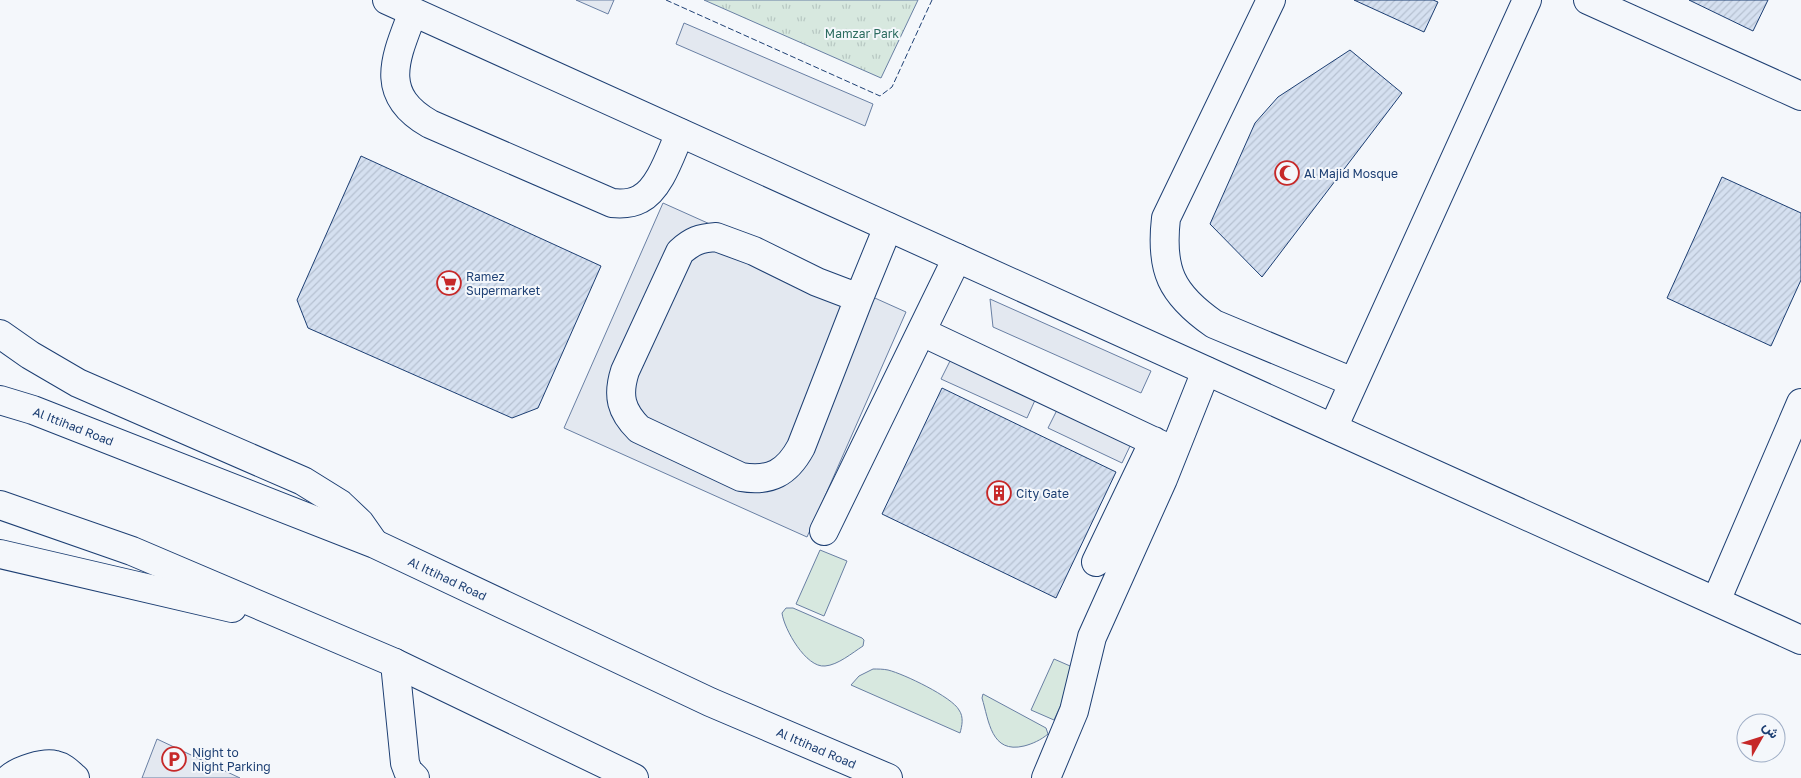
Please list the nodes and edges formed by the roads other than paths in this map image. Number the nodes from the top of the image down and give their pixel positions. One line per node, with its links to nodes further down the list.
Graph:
1 (387, 0): 5 (main road)
2 (1271, 0): 14 (main road)
3 (1527, 0): 14 (main road)
4 (1588, 0): 6 (main road)
5 (413, 12): 7 (main road); 7 (main road)
6 (1801, 96)
7 (680, 133): 8 (main road)
8 (888, 227): 9 (main road); 10 (main road)
9 (957, 258): 11 (main road); 13 (main road)
10 (859, 298): 10 (main road)
11 (922, 332): 18 (main road); 20 (main road)
12 (0, 334): 21 (main road)
13 (1206, 370): 17 (main road); 18 (main road)
14 (1353, 382): 17 (main road)
15 (0, 400): 21 (main road, Al Ittihad Road)
16 (1801, 403): 24 (main road)
17 (1333, 428): 24 (main road)
18 (1164, 446): 23 (main road); 33 (main road)
19 (0, 505): 25 (main road)
20 (824, 531)
21 (375, 544): 32 (main road, Al Ittihad Road)
22 (0, 554): 25 (main road)
23 (1096, 562)
24 (1716, 602): 26 (main road)
25 (300, 624): 27 (main road)
26 (1801, 640)
27 (395, 663): 30 (main road); 31 (main road)
28 (10, 778): 29 (main road)
29 (75, 778)
30 (414, 778)
31 (634, 778)
32 (888, 778)
33 (1046, 778)

